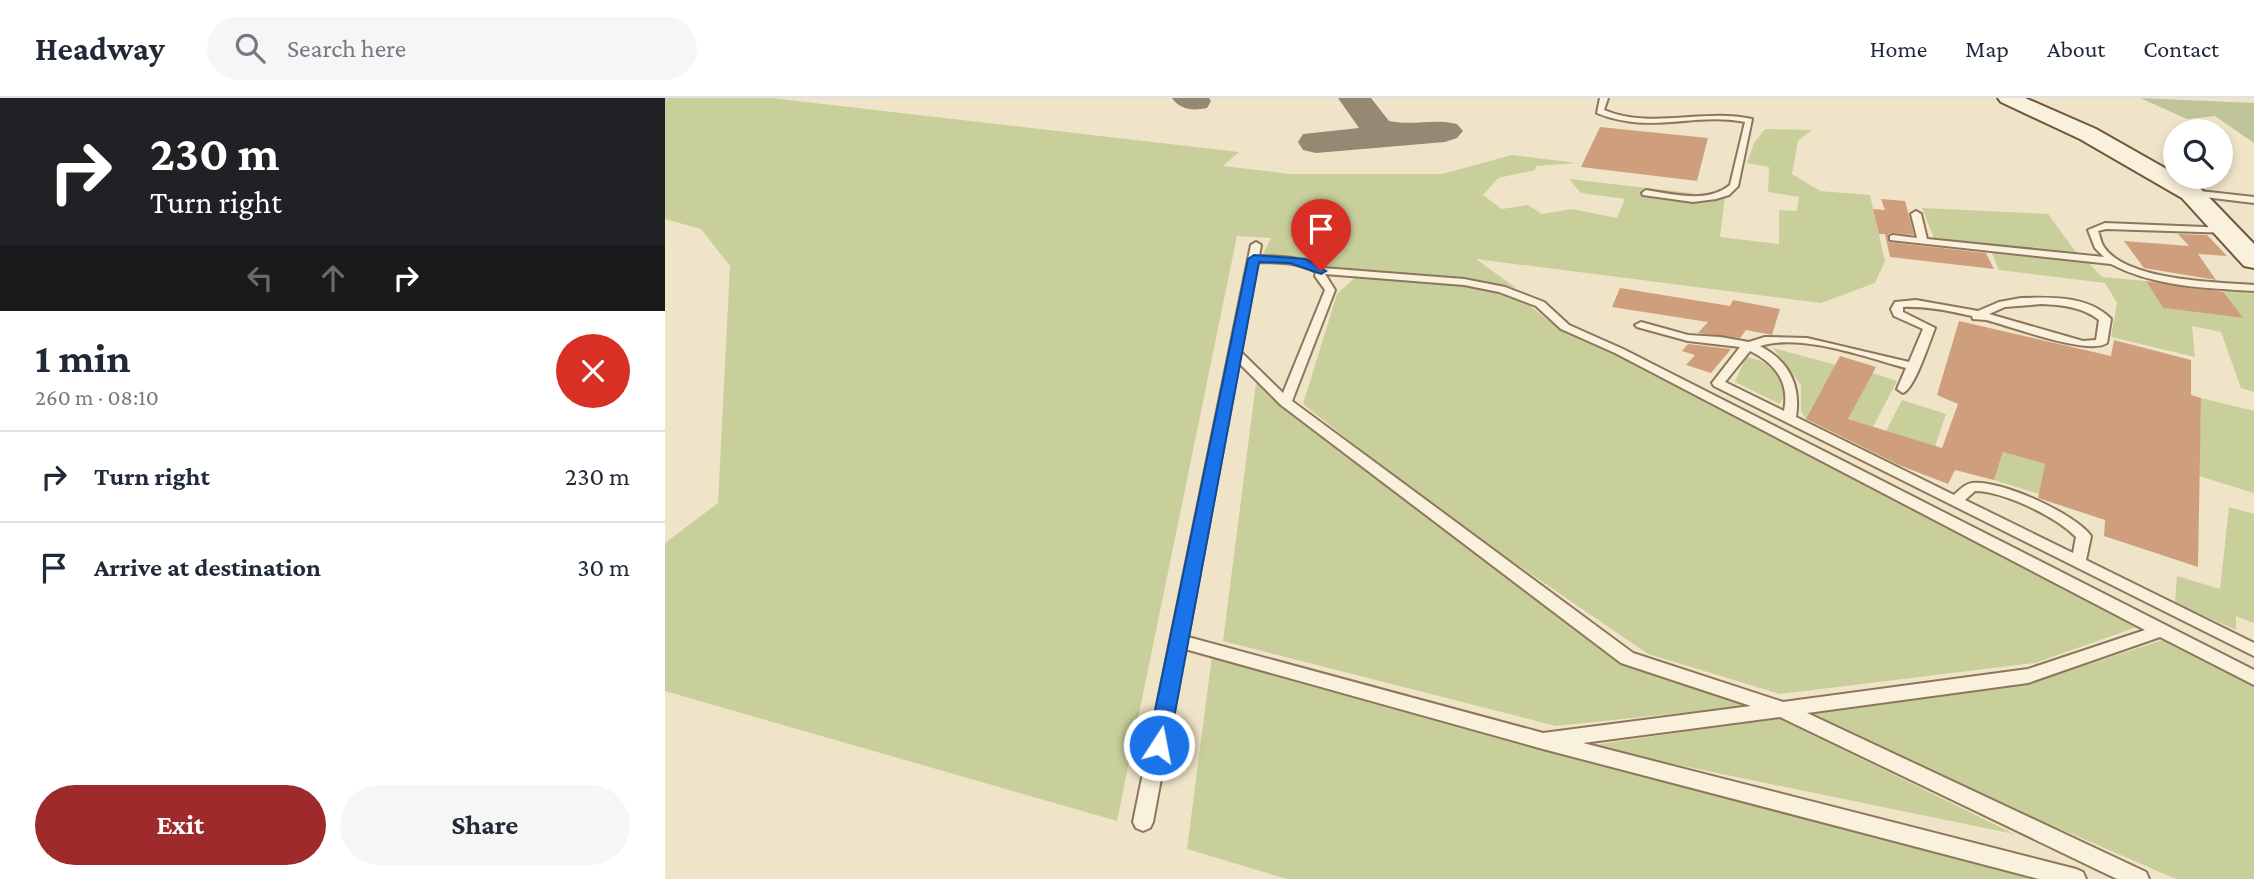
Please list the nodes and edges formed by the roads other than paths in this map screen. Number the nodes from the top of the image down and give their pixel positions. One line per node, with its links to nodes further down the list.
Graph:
1 (1604, 98): 3 (lane)
2 (2011, 98): 4 (street)
3 (1646, 193)
4 (2192, 193): 5 (lane); 7 (street)
5 (2254, 200)
6 (1916, 214): 9 (lane)
7 (2231, 231): 10 (street); 11 (lane)
8 (1893, 237): 9 (lane)
9 (1923, 241): 11 (lane)
10 (2254, 260)
11 (2112, 261): 13 (lane)
12 (1321, 271): 17 (lane); 20 (lane); 24 (lane)
13 (2254, 288)
14 (1977, 317): 14 (lane); 18 (lane)
15 (1642, 321): 16 (lane)
16 (1748, 346): 18 (lane); 21 (lane); 21 (lane)
17 (1235, 353): 20 (lane); 25 (lane)
18 (1914, 367): 19 (lane)
19 (1903, 389)
20 (1285, 401): 28 (lane)
21 (1789, 419): 22 (lane)
22 (1955, 501): 23 (lane); 23 (lane)
23 (2078, 562): 26 (lane)
24 (2163, 630): 27 (lane); 28 (lane)
25 (1179, 641): 29 (lane); 30 (lane)
26 (2254, 650)
27 (2254, 678)
28 (1777, 707): 29 (lane); 32 (lane)
29 (1543, 741): 31 (lane)
30 (1143, 822)
31 (2076, 879)
32 (2139, 879)

